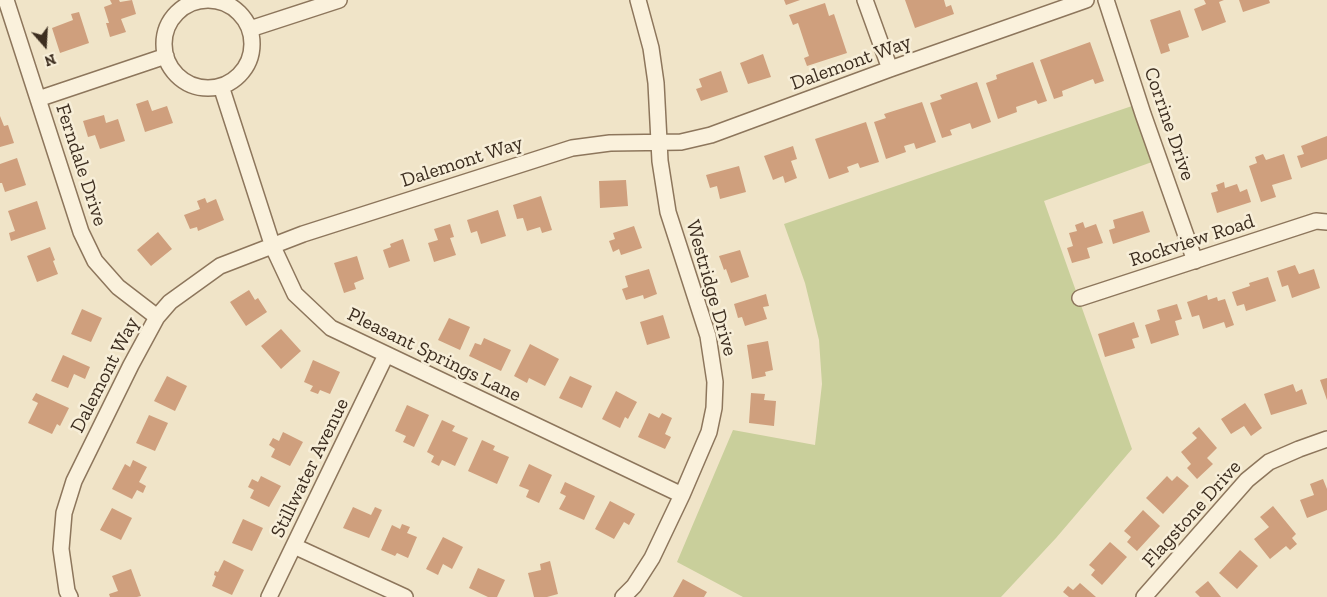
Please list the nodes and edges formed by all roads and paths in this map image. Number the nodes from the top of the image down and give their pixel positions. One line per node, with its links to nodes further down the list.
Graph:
1 (6, 0): 13 (street, Ferndale Drive)
2 (203, 0): 8 (street); 9 (street)
3 (339, 0): 9 (street)
4 (638, 0): 14 (street, Westridge Drive)
5 (864, 0): 11 (street)
6 (1086, 0): 11 (street, Dalemont Way)
7 (1106, 0): 17 (street, Corrine Drive)
8 (181, 4): 10 (street)
9 (250, 29): 12 (street)
10 (166, 56): 12 (street); 13 (street)
11 (890, 69): 14 (street, Dalemont Way)
12 (221, 86): 16 (street, Pleasant Springs Lane)
13 (38, 99): 19 (street, Ferndale Drive)
14 (660, 142): 16 (street, Dalemont Way); 22 (street, Westridge Drive)
15 (1321, 221): 17 (street, Rockview Road)
16 (273, 247): 19 (street, Dalemont Way); 20 (street, Pleasant Springs Lane)
17 (1195, 261): 18 (street, Rockview Road)
18 (1080, 298)
19 (157, 317): 24 (street, Dalemont Way)
20 (386, 355): 22 (street, Pleasant Springs Lane); 23 (street, Stillwater Avenue)
21 (1327, 439): 28 (street, Flagstone Drive)
22 (682, 495): 27 (street, Westridge Drive)
23 (294, 546): 25 (street, Stillwater Avenue); 26 (street)
24 (70, 597)
25 (269, 597)
26 (405, 597)
27 (623, 597)
28 (1144, 597)

